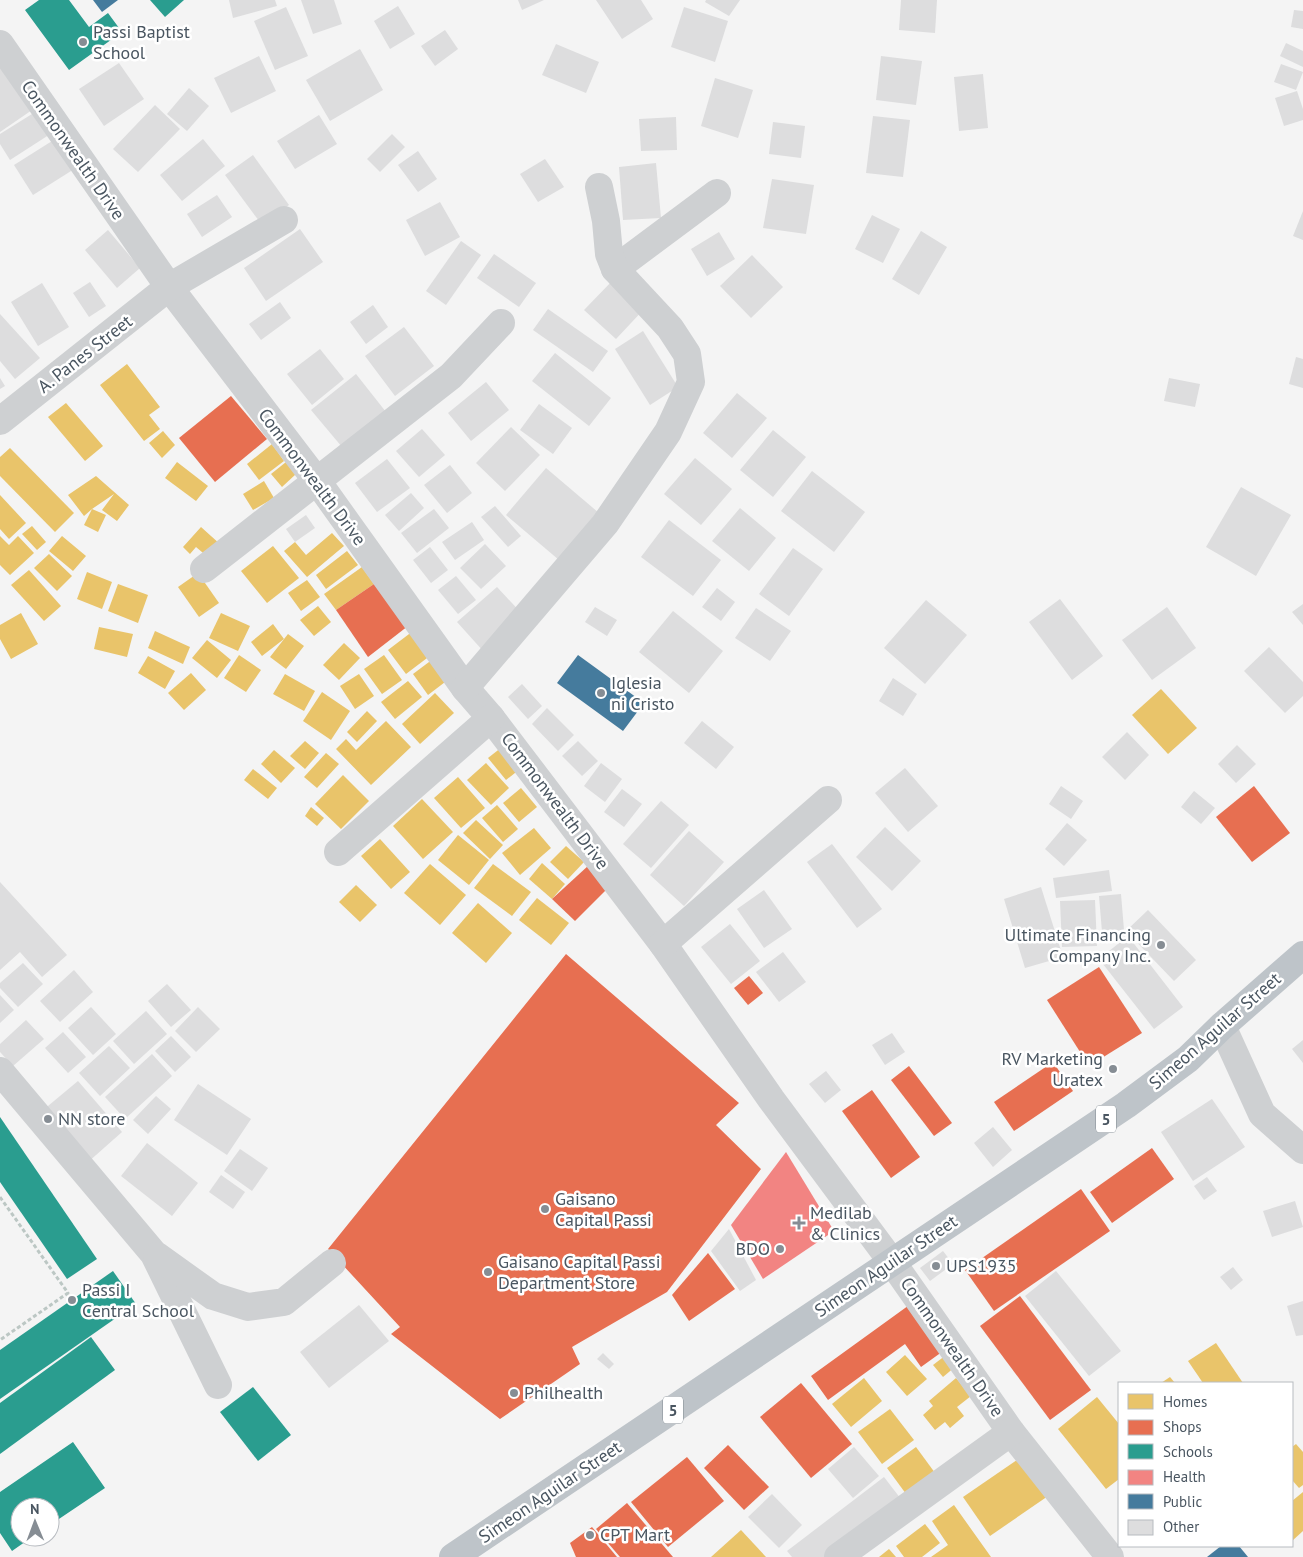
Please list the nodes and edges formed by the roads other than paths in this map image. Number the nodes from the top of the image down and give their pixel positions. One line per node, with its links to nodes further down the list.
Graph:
1 (0, 44): 6 (street, Commonwealth Drive)
2 (599, 187): 5 (street)
3 (717, 193): 5 (street)
4 (284, 220): 6 (street, A. Panes Street)
5 (615, 269): 11 (street)
6 (169, 287): 8 (street, A. Panes Street); 9 (street, Commonwealth Drive)
7 (501, 323): 9 (street)
8 (0, 421)
9 (317, 481): 10 (street); 11 (street, Commonwealth Drive)
10 (204, 569)
11 (465, 688): 12 (street, Commonwealth Drive)
12 (491, 718): 14 (street); 15 (street, Commonwealth Drive)
13 (828, 800): 15 (street)
14 (338, 852)
15 (663, 944): 21 (street, Commonwealth Drive)
16 (1303, 955): 17 (highway, Simeon Aguilar Street / 5)
17 (1222, 1026): 19 (street); 21 (highway, Simeon Aguilar Street / 5)
18 (0, 1071): 20 (street)
19 (1303, 1150)
20 (154, 1254): 22 (street); 23 (street)
21 (892, 1262): 24 (street, Commonwealth Drive); 25 (highway, Simeon Aguilar Street / 5)
22 (332, 1263)
23 (218, 1385)
24 (1011, 1432): 26 (street); 27 (street, Commonwealth Drive)
25 (453, 1557)
26 (838, 1557)
27 (1110, 1557)

